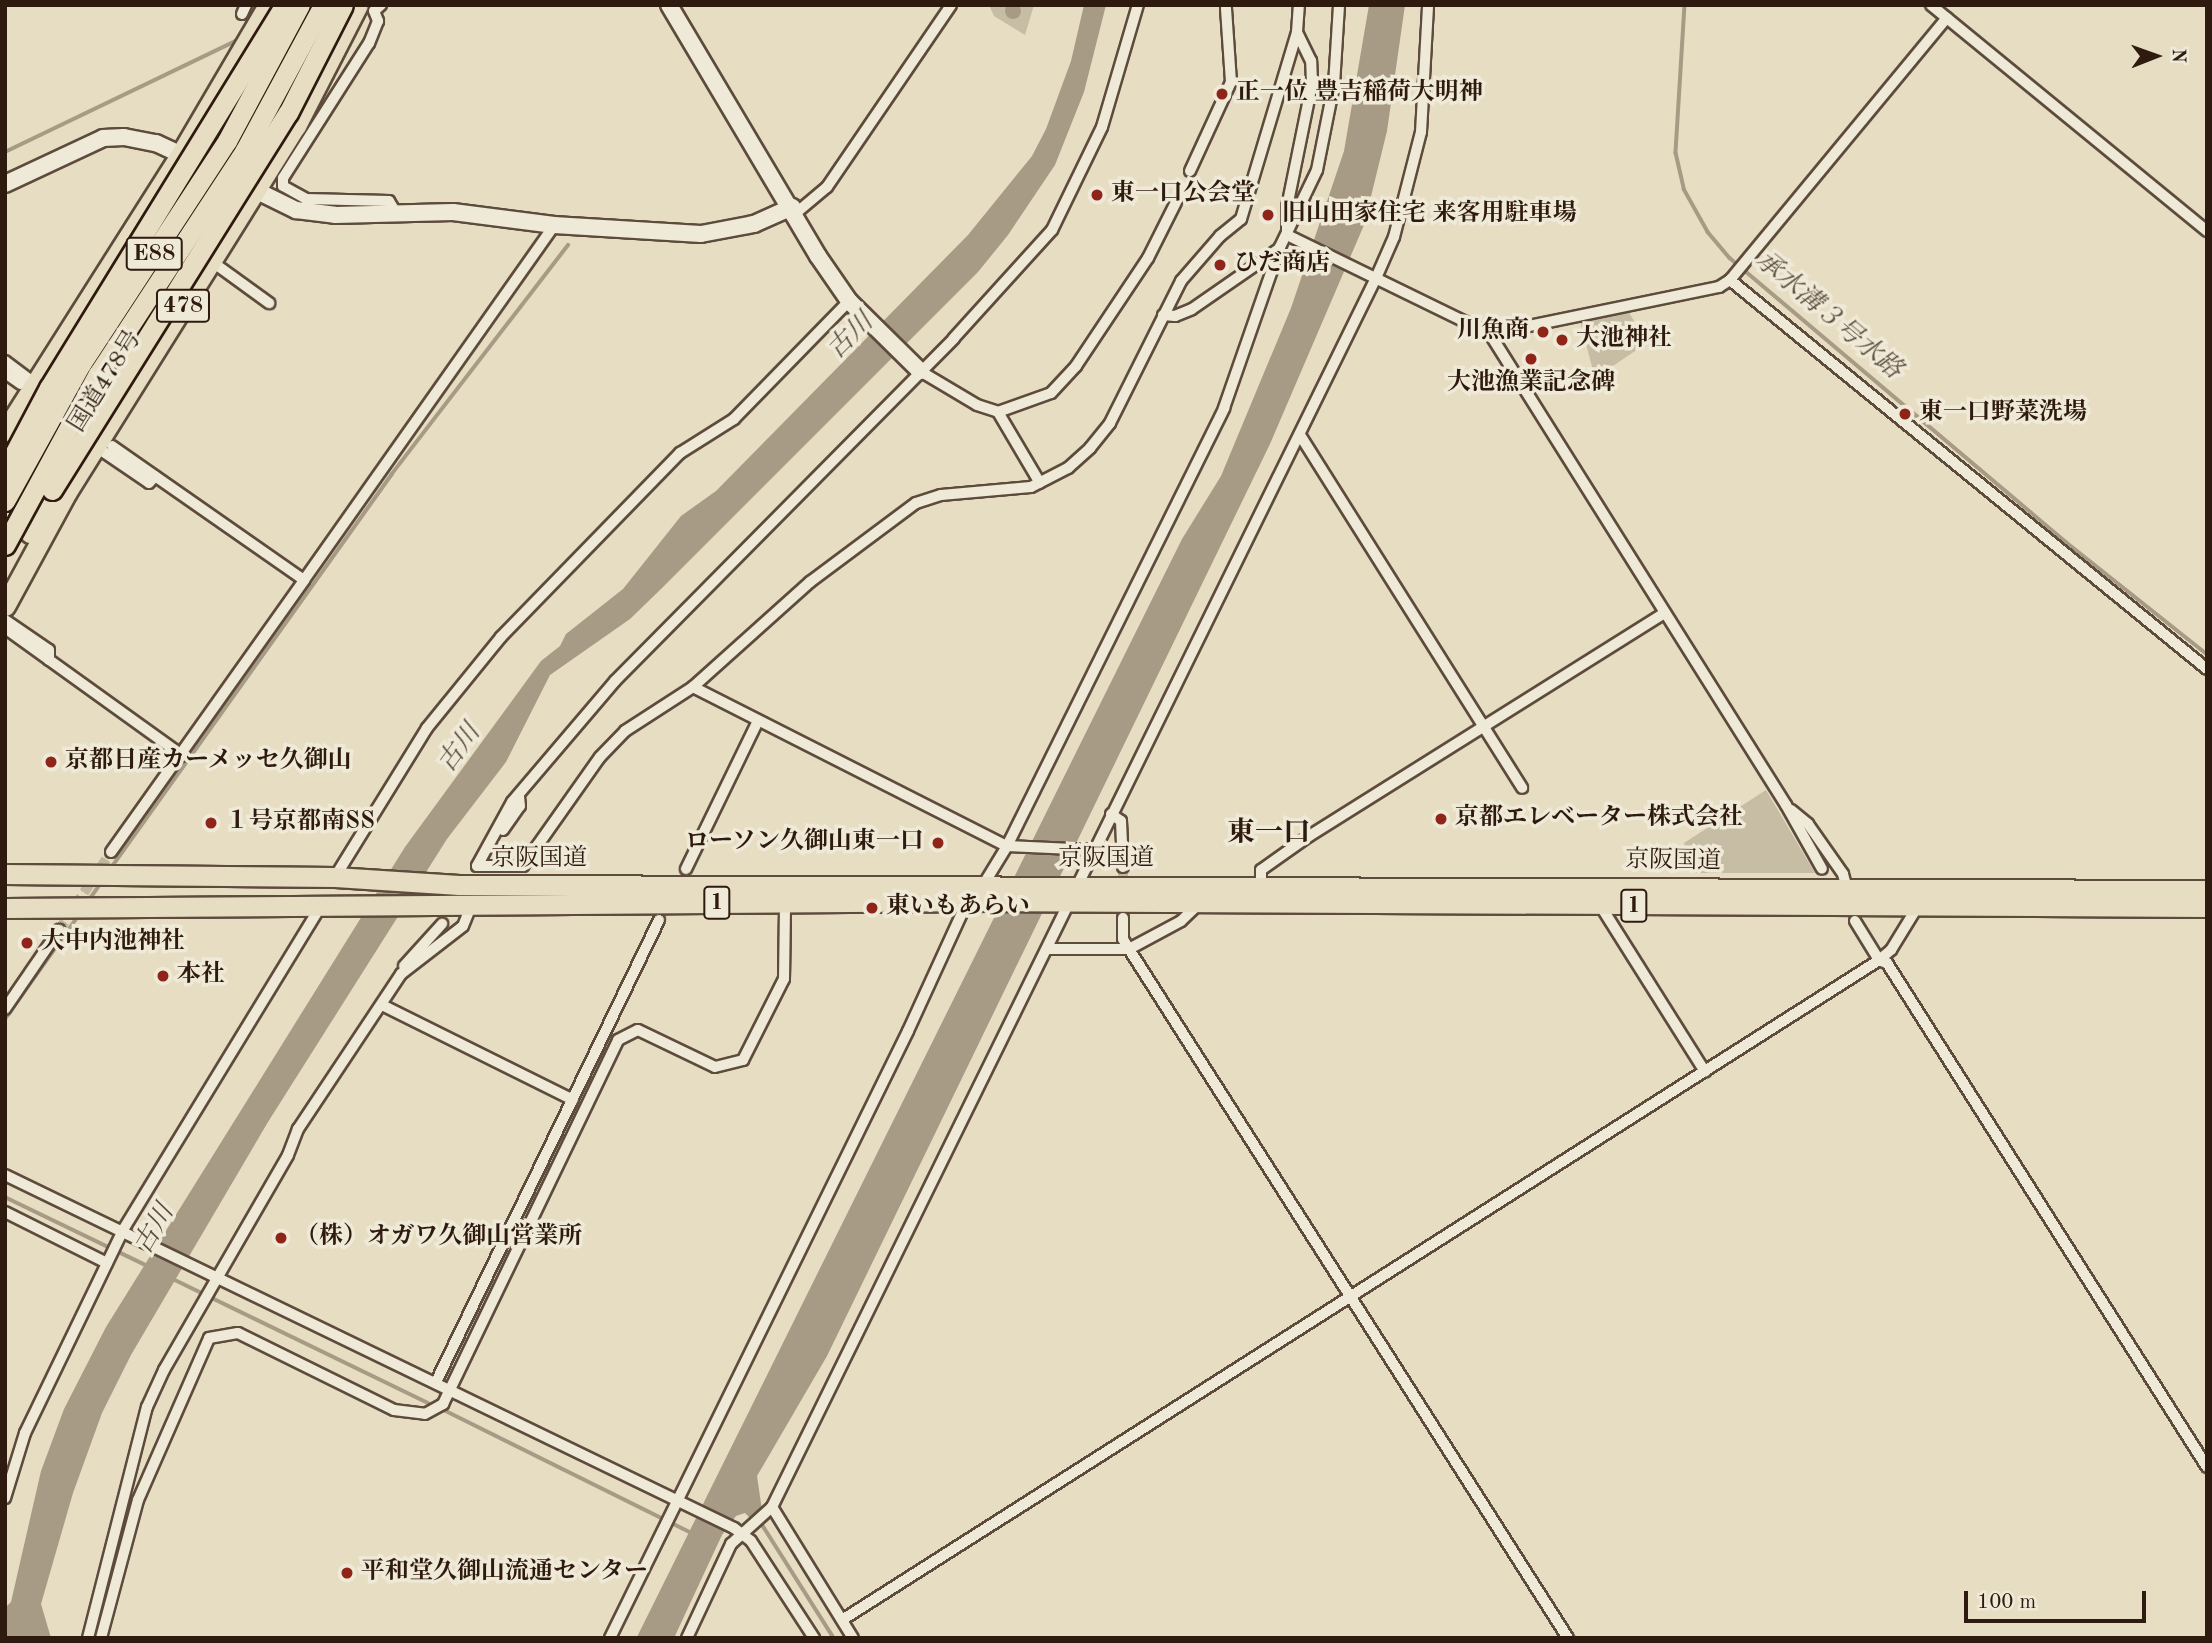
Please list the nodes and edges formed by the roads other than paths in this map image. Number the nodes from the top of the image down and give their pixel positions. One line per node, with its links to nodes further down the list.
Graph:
1 (268, 5): 18 (highway)
2 (285, 5): 44 (highway, bridge)
3 (300, 5): 47 (highway, E88, bridge)
4 (323, 5): 48 (highway, E88, bridge)
5 (343, 5): 50 (highway, bridge)
6 (358, 5): 21 (highway, 国道478号 / 478)
7 (381, 5): 24 (street)
8 (669, 5): 23 (street)
9 (951, 5): 23 (street)
10 (1138, 5): 37 (street)
11 (1299, 5): 17 (street)
12 (1339, 5): 27 (street)
13 (1427, 5): 30 (street)
14 (1931, 5): 16 (street)
15 (1226, 8): 19 (street)
16 (1947, 18): 26 (street); 31 (street)
17 (1297, 32): 27 (street); 34 (street)
18 (180, 155): 20 (street); 21 (street); 39 (highway)
19 (1190, 171)
20 (5, 184)
21 (257, 191): 24 (street); 29 (highway, 国道478号 / 478)
22 (1176, 202): 40 (street)
23 (794, 210): 25 (street); 33 (street)
24 (395, 211): 25 (street)
25 (554, 225): 49 (street)
26 (2207, 231)
27 (1292, 237): 28 (street); 30 (street)
28 (1280, 247): 34 (street); 62 (street)
29 (211, 261): 32 (street); 43 (highway, 国道478号 / 478)
30 (1373, 277): 35 (street); 42 (street)
31 (1732, 278): 35 (street); 53 (street)
32 (269, 303)
33 (852, 303): 37 (street); 71 (street)
34 (1163, 314): 46 (street)
35 (1490, 334): 51 (street)
36 (5, 360): 39 (street)
37 (918, 369): 40 (street); 59 (street)
38 (5, 373): 39 (street)
39 (27, 383): 41 (highway)
40 (998, 412): 46 (street)
41 (5, 432)
42 (1300, 435): 56 (street); 61 (street)
43 (104, 446): 45 (street); 45 (street); 50 (highway, 国道478号 / 478)
44 (5, 471)
45 (155, 476): 49 (street)
46 (1040, 483): 54 (street)
47 (5, 501)
48 (5, 545)
49 (304, 580): 57 (street)
50 (5, 604)
51 (1663, 614): 56 (street); 60 (street)
52 (7, 625): 57 (street)
53 (2207, 669)
54 (693, 687): 55 (street); 66 (street)
55 (758, 721): 62 (street); 68 (street)
56 (1483, 727): 58 (street); 73 (street)
57 (183, 756): 64 (street)
58 (1522, 788)
59 (519, 796): 65 (street); 66 (street)
60 (1786, 805): 69 (street); 74 (street)
61 (1111, 814): 63 (street); 67 (street)
62 (1011, 846): 63 (street); 75 (street)
63 (1092, 849): 77 (street)
64 (111, 852)
65 (484, 862)
66 (523, 866): 72 (street)
67 (1123, 867)
68 (686, 869)
69 (1822, 869)
70 (5, 874): 71 (highway, 京阪国道 / 1)
71 (341, 878): 72 (highway, 京阪国道 / 1)
72 (538, 884): 75 (highway, 京阪国道 / 1)
73 (1261, 884): 74 (highway, 京阪国道 / 1); 77 (highway, 京阪国道 / 1)
74 (1847, 889): 76 (highway, 京阪国道 / 1)
75 (989, 890): 77 (highway, 京阪国道 / 1); 78 (highway, 京阪国道 / 1)
76 (2207, 890)
77 (1069, 893): 79 (highway, 京阪国道 / 1); 93 (street)
78 (968, 901): 80 (highway, 京阪国道 / 1); 112 (street)
79 (1201, 902): 81 (highway, 京阪国道 / 1); 94 (street)
80 (785, 903): 82 (highway, 京阪国道 / 1); 109 (street)
81 (1600, 905): 83 (highway, 京阪国道 / 1); 100 (street)
82 (471, 906): 88 (highway, 京阪国道 / 1); 97 (street)
83 (1918, 906): 84 (highway, 京阪国道 / 1); 95 (street)
84 (2207, 907)
85 (5, 908): 86 (highway, 京阪国道 / 1)
86 (52, 908): 87 (highway, 京阪国道 / 1); 96 (street)
87 (324, 909): 88 (highway, 京阪国道 / 1); 104 (street)
88 (444, 915): 97 (street)
89 (1123, 918): 94 (street)
90 (659, 920): 101 (street)
91 (1855, 921): 95 (street)
92 (59, 930): 96 (street)
93 (1046, 949): 94 (street); 113 (street)
94 (1129, 949): 107 (street)
95 (1879, 960): 100 (street); 110 (street)
96 (37, 962): 99 (street)
97 (401, 974): 98 (street)
98 (382, 1005): 101 (street); 106 (street)
99 (5, 1009)
100 (1705, 1072): 107 (street)
101 (573, 1100): 108 (street)
102 (6, 1179): 104 (street)
103 (5, 1212): 105 (street)
104 (126, 1231): 105 (street); 106 (street)
105 (107, 1263): 111 (street)
106 (213, 1277): 108 (street); 116 (street)
107 (1350, 1297): 115 (street); 122 (street)
108 (436, 1382): 109 (street)
109 (450, 1387): 112 (street); 117 (street)
110 (2207, 1467)
111 (5, 1498)
112 (676, 1499): 114 (street); 118 (street)
113 (771, 1511): 114 (street); 115 (street)
114 (741, 1530): 119 (street); 120 (street)
115 (842, 1620): 121 (street)
116 (88, 1638)
117 (101, 1638)
118 (610, 1638)
119 (687, 1638)
120 (814, 1638)
121 (853, 1638)
122 (1568, 1638)

